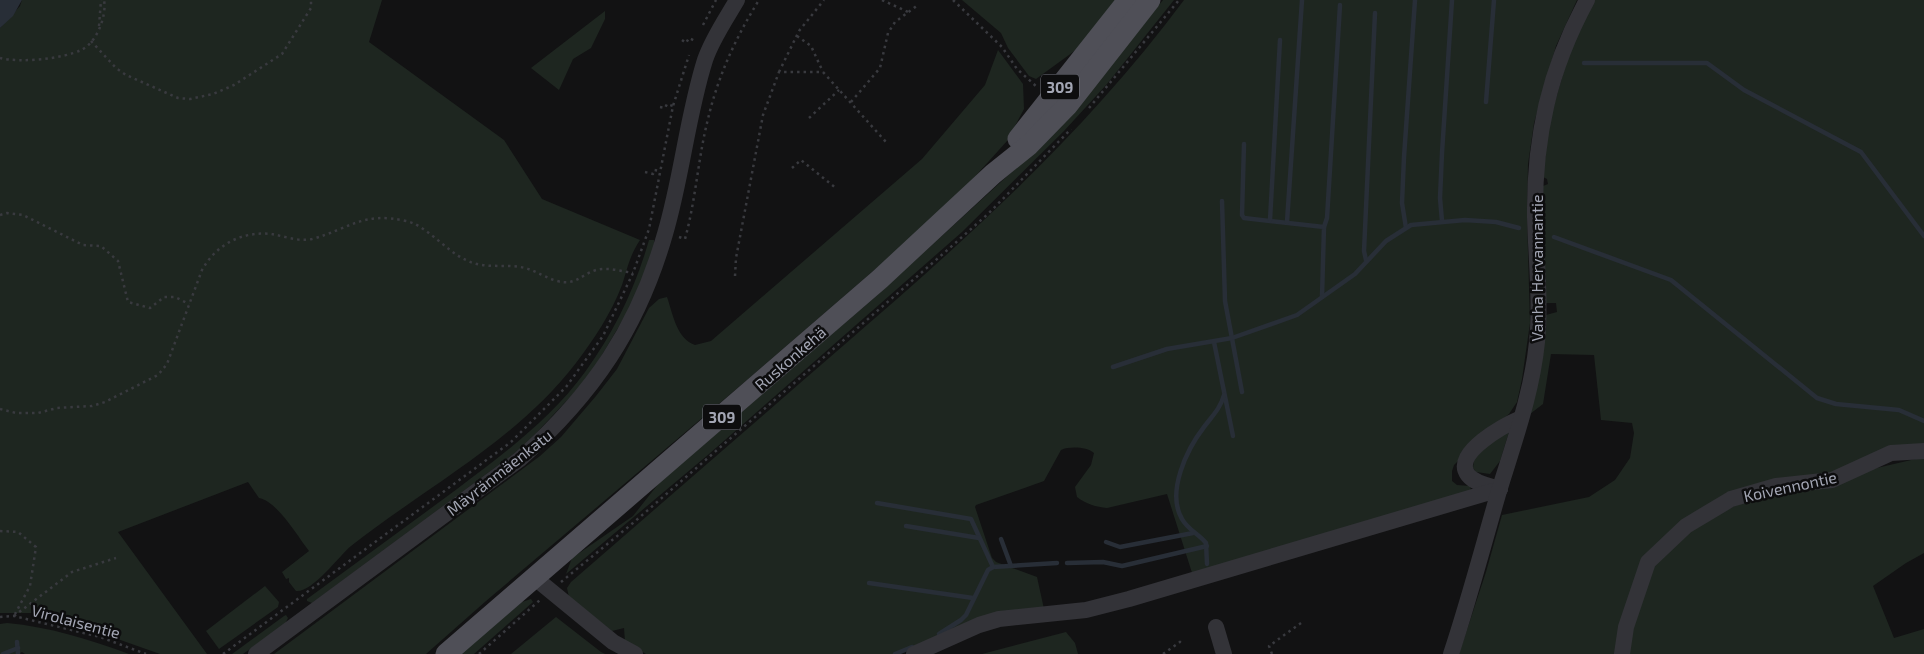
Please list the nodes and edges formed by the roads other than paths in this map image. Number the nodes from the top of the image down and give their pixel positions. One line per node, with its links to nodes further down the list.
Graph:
1 (737, 0): 11 (street, Mäyränmäenkatu)
2 (1128, 0): 5 (main road, Ruskonkehä / 309)
3 (1150, 0): 5 (main road, Ruskonkehä / 309)
4 (1586, 0): 6 (street, Vanha Hervannantie)
5 (994, 174): 9 (main road, Ruskonkehä / 309)
6 (1522, 418): 8 (street, Vanha Hervannantie); 8 (street)
7 (1924, 451): 17 (street, Koivennontie)
8 (1500, 490): 14 (street); 16 (street, Vanha Hervannantie)
9 (535, 578): 12 (main road, Ruskonkehä / 309); 13 (street)
10 (1216, 627): 15 (street)
11 (256, 654)
12 (446, 654)
13 (635, 654)
14 (914, 654)
15 (1224, 654)
16 (1451, 654)
17 (1622, 654)

